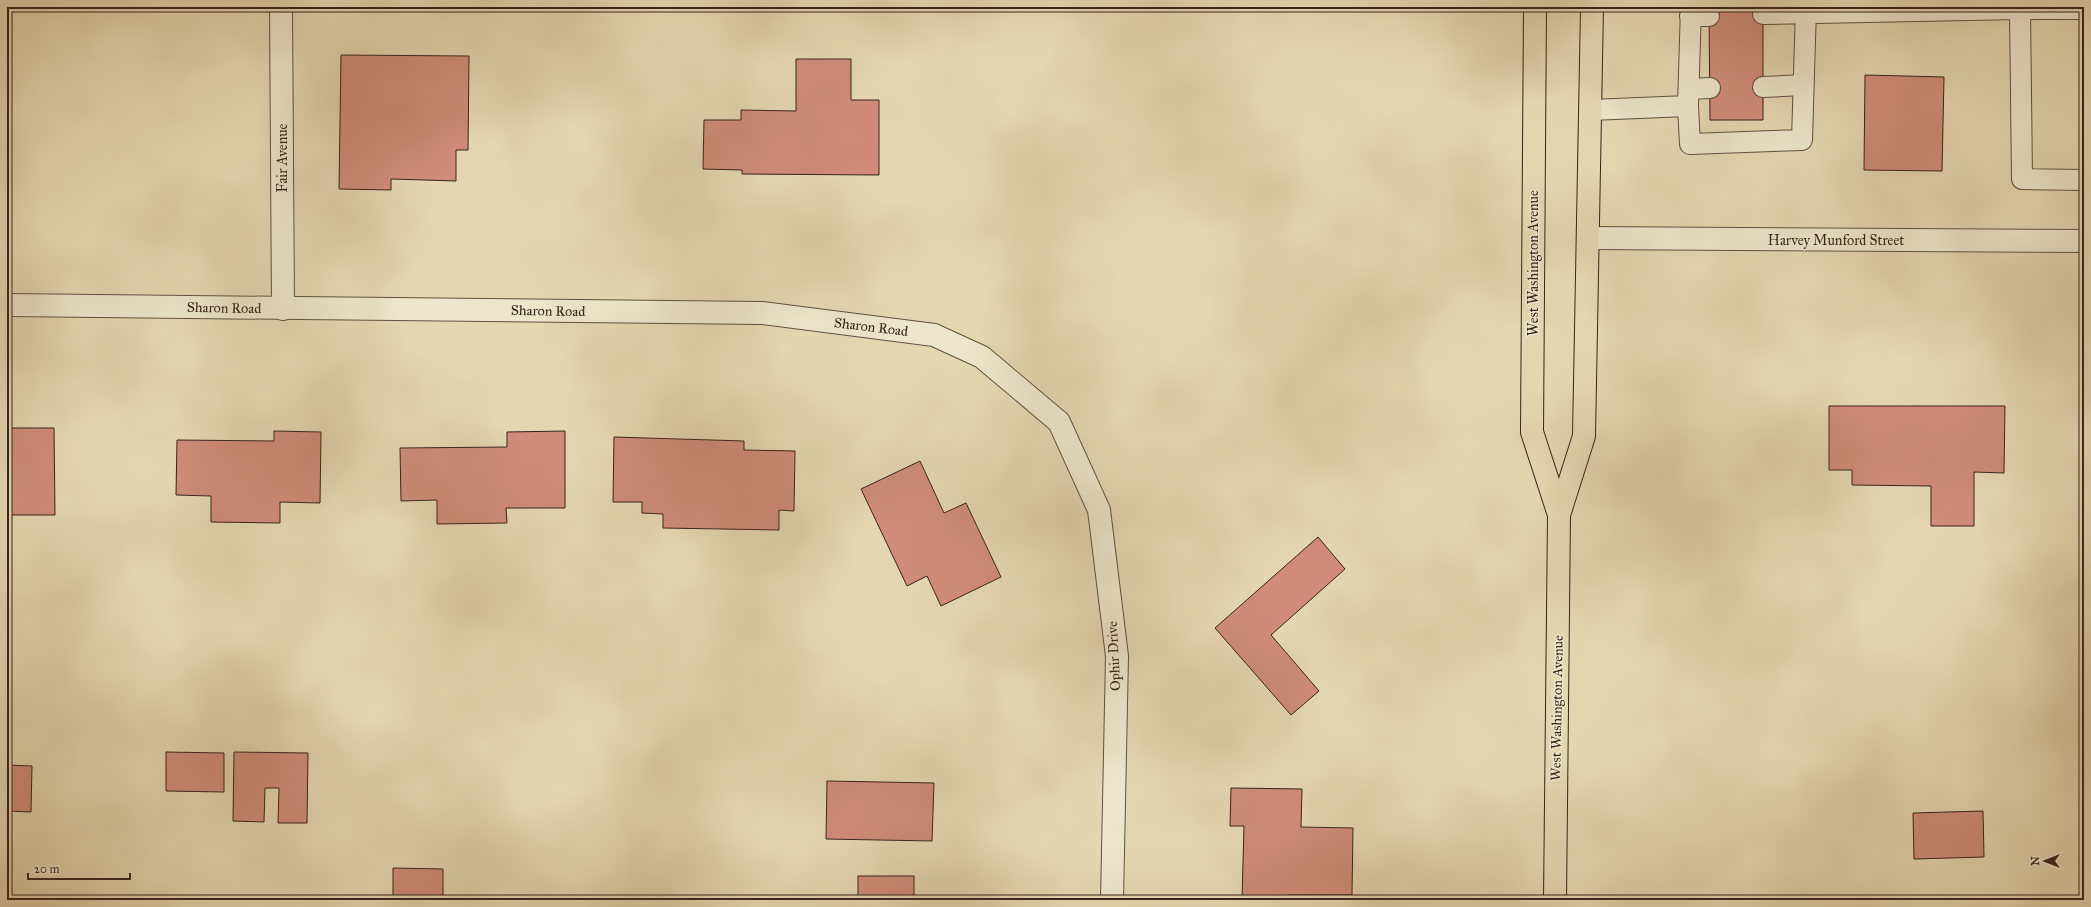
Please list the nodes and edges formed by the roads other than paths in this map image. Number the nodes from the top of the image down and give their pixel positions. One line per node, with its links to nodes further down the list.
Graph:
1 (281, 7): 18 (street, Fair Avenue)
2 (1536, 7): 20 (main road, West Washington Avenue)
3 (1592, 7): 13 (main road, West Washington Avenue)
4 (2020, 8): 5 (lane); 6 (lane); 14 (lane)
5 (2084, 8)
6 (1806, 10): 8 (lane); 9 (lane)
7 (1697, 13): 12 (lane)
8 (1763, 14)
9 (1804, 85): 10 (lane); 12 (lane)
10 (1763, 87)
11 (1710, 88): 12 (lane)
12 (1689, 97): 13 (lane)
13 (1590, 110): 15 (main road, West Washington Avenue)
14 (2084, 180)
15 (1589, 238): 16 (street, Harvey Munford Street); 20 (main road, West Washington Avenue)
16 (2084, 241)
17 (7, 305): 18 (street, Sharon Road)
18 (283, 309): 19 (street, Sharon Road)
19 (1059, 422): 21 (street, Ophir Drive)
20 (1559, 515): 22 (main road, West Washington Avenue)
21 (1112, 900)
22 (1555, 900)

